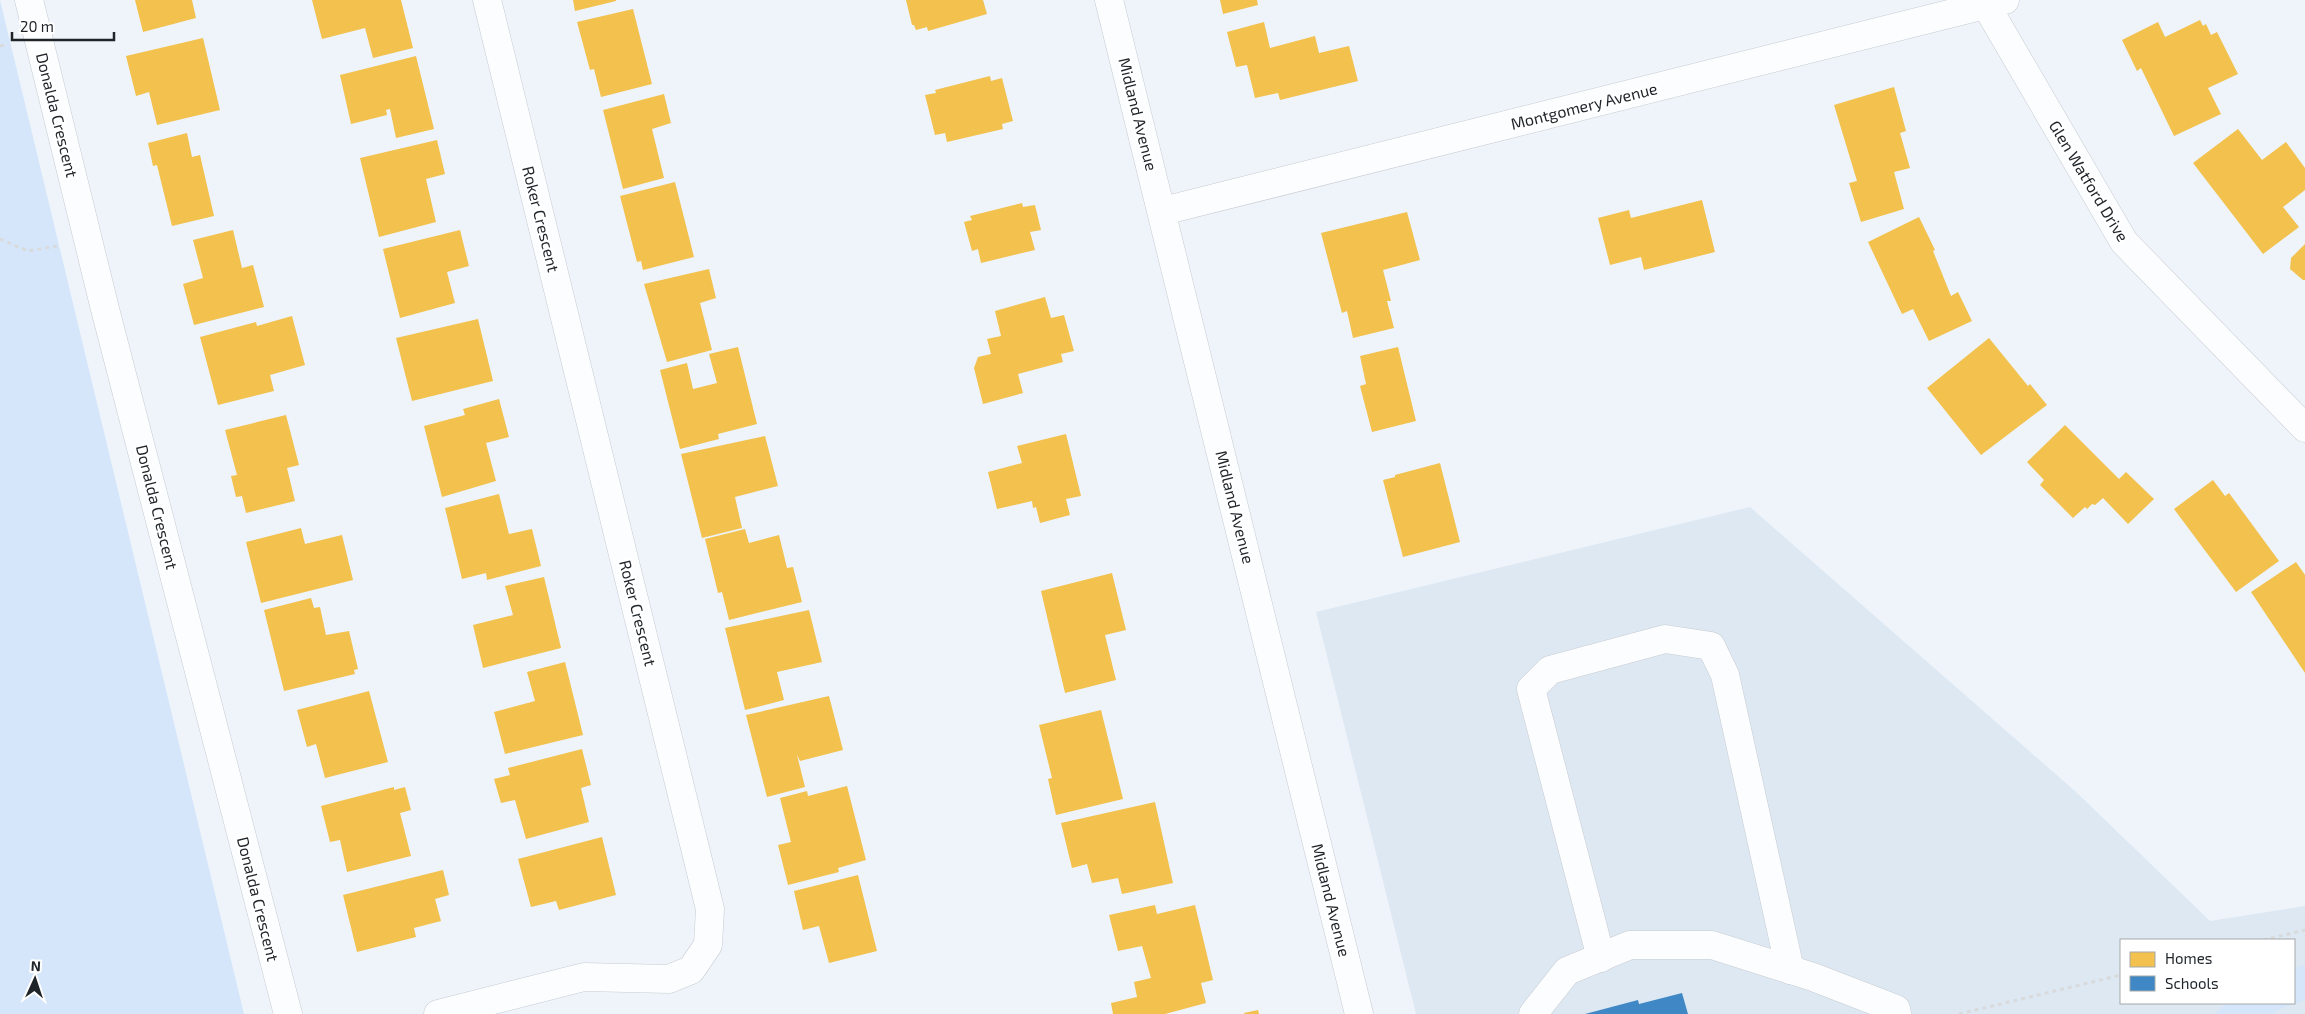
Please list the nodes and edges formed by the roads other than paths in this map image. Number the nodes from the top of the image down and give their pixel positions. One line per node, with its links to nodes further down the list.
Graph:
1 (29, 0): 9 (street, Donalda Crescent)
2 (487, 0): 10 (street, Roker Crescent)
3 (1110, 0): 5 (street, Midland Avenue)
4 (1992, 2): 5 (street, Montgomery Avenue); 6 (street, Glen Watford Drive)
5 (1163, 211): 11 (street, Midland Avenue)
6 (2305, 428)
7 (1600, 958): 8 (street); 8 (street); 12 (street)
8 (1790, 970): 13 (street)
9 (288, 1014)
10 (438, 1014)
11 (1359, 1014)
12 (1533, 1014)
13 (1898, 1014)

